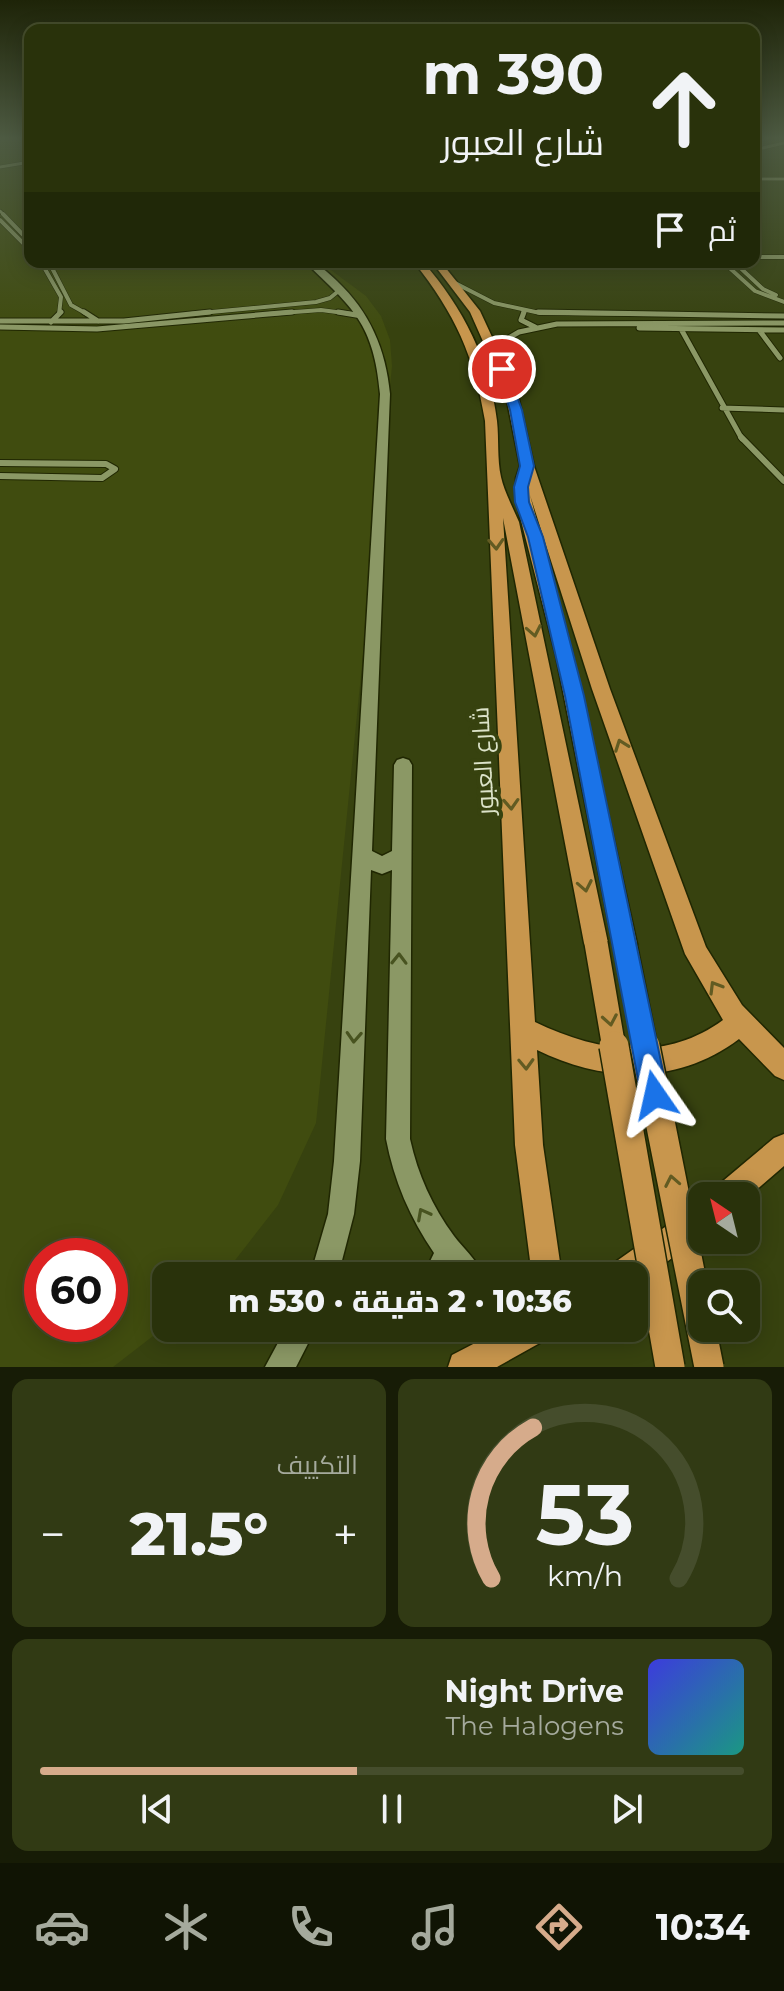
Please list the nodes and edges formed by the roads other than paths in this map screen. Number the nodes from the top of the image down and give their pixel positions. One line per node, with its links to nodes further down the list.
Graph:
1 (0, 211): 3 (street)
2 (1, 221): 3 (street); 5 (street)
3 (9, 221): 4 (street)
4 (24, 236)
5 (24, 244)
6 (760, 257): 7 (street)
7 (784, 257)
8 (44, 268): 20 (street)
9 (52, 268): 19 (street)
10 (316, 268): 16 (street)
11 (423, 268): 38 (main road, شارع العبور)
12 (441, 268): 15 (main road)
13 (730, 268): 17 (street)
14 (740, 268): 17 (street)
15 (455, 283): 22 (street); 35 (main road)
16 (341, 289): 18 (street); 23 (street)
17 (784, 300)
18 (322, 301): 21 (street); 29 (street)
19 (75, 309): 20 (street); 29 (street)
20 (62, 310): 25 (street)
21 (331, 310): 23 (street); 29 (street)
22 (524, 311): 24 (street); 30 (street)
23 (363, 316): 50 (street)
24 (784, 316)
25 (50, 323): 28 (street); 29 (street); 31 (street)
26 (599, 323): 27 (street); 30 (street); 32 (street)
27 (784, 323)
28 (0, 324): 31 (street)
29 (98, 326): 31 (street)
30 (535, 327): 35 (street)
31 (43, 329)
32 (681, 329): 33 (street); 37 (street)
33 (759, 330): 34 (street); 36 (street)
34 (784, 330)
35 (493, 347): 39 (main road)
36 (780, 358)
37 (722, 408): 40 (street); 47 (street)
38 (489, 409): 39 (main road); 46 (main road, شارع العبور)
39 (516, 410): 43 (main road)
40 (784, 410)
41 (0, 463): 42 (street)
42 (20, 464): 45 (street); 45 (street)
43 (527, 466): 52 (main road, one-way to 43); 67 (main road, one-way to 43, bridge)
44 (0, 476): 45 (street)
45 (11, 476): 48 (street)
46 (492, 476): 53 (main road, شارع العبور, one-way to 53); 66 (main road, one-way to 66, bridge)
47 (784, 481)
48 (0, 485)
49 (403, 765): 51 (street)
50 (363, 857): 51 (street); 58 (street, one-way to 58)
51 (401, 857): 59 (street, one-way to 51)
52 (740, 1023): 53 (main road); 54 (main road)
53 (524, 1030): 60 (main road, شارع العبور, one-way to 60)
54 (784, 1067)
55 (784, 1148): 56 (main road)
56 (744, 1182)
57 (688, 1228): 61 (main road)
58 (328, 1262)
59 (442, 1262)
60 (545, 1262)
61 (641, 1262)
62 (294, 1342): 64 (street)
63 (505, 1342): 65 (main road)
64 (280, 1367)
65 (464, 1367)
66 (670, 1367)
67 (709, 1367)

